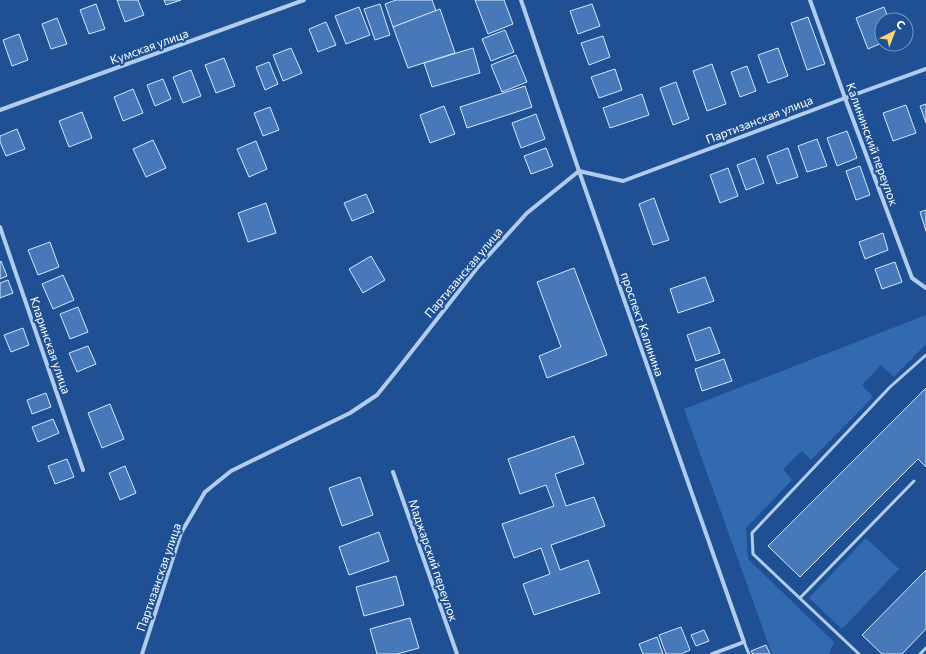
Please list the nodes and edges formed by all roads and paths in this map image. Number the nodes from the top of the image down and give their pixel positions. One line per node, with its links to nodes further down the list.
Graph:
1 (304, 0): 6 (street, Кумская улица)
2 (521, 0): 7 (street, проспект Калинина)
3 (810, 0): 5 (street, Калининский переулок)
4 (926, 69): 5 (street, Партизанская улица)
5 (845, 98): 7 (street, Партизанская улица); 9 (street, Калининский переулок)
6 (0, 110)
7 (579, 171): 15 (street, проспект Калинина); 17 (street, Партизанская улица)
8 (0, 227): 11 (street, Кларинская улица)
9 (926, 288)
10 (926, 355): 14 (lane)
11 (83, 470)
12 (393, 472): 18 (street, Маджарский переулок)
13 (914, 481): 14 (lane)
14 (800, 598): 21 (lane)
15 (744, 642): 19 (street); 20 (lane, проспект Калинина)
16 (926, 648): 22 (lane)
17 (142, 654)
18 (457, 654)
19 (712, 654)
20 (749, 654)
21 (859, 654)
22 (920, 654)

